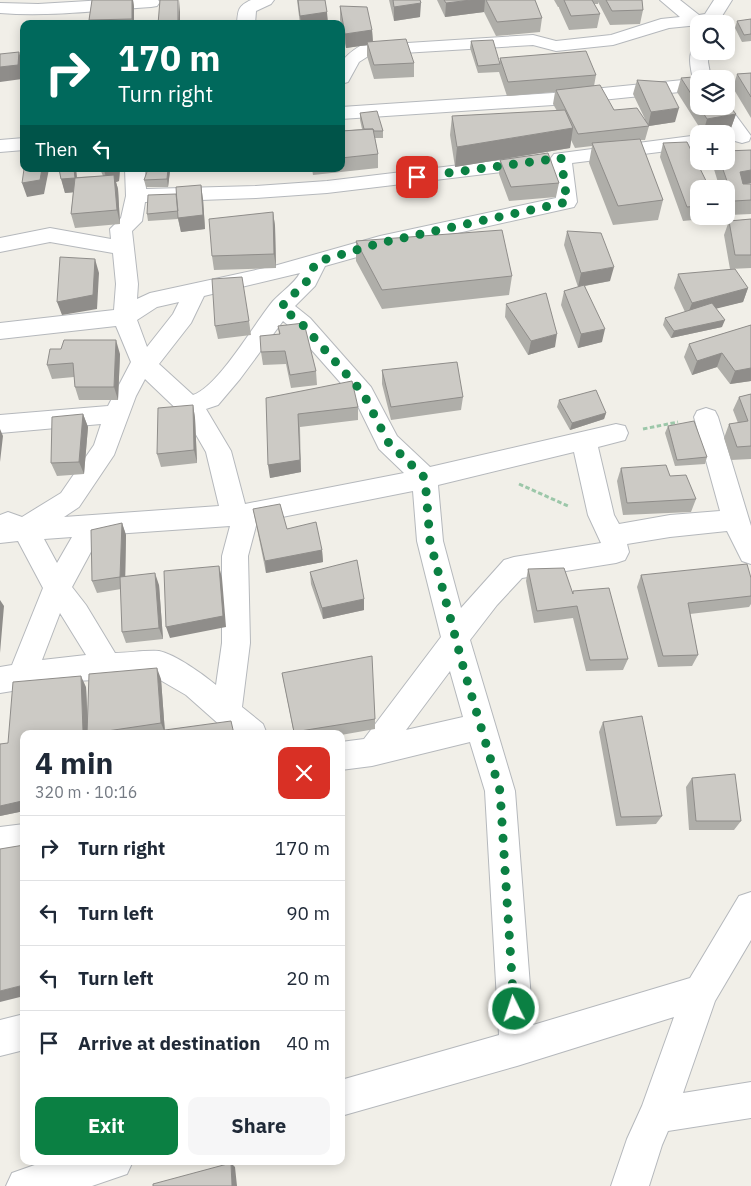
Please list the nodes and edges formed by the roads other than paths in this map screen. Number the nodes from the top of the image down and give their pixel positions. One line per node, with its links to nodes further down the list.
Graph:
1 (669, 0): 6 (street)
2 (723, 0): 7 (street)
3 (255, 2): 8 (street)
4 (150, 6): 5 (street)
5 (0, 8)
6 (695, 15)
7 (710, 15)
8 (246, 20)
9 (690, 22): 11 (street)
10 (345, 50): 11 (street)
11 (366, 50): 12 (street)
12 (345, 71)
13 (690, 85): 14 (street)
14 (345, 113)
15 (727, 115): 16 (street)
16 (740, 137)
17 (690, 142): 20 (street)
18 (20, 144): 19 (street)
19 (0, 146)
20 (561, 158): 22 (street); 25 (street)
21 (135, 172): 22 (street)
22 (136, 196): 24 (street)
23 (0, 245): 24 (street)
24 (122, 248): 28 (street)
25 (316, 262): 26 (street); 27 (street)
26 (195, 291): 28 (street); 30 (street)
27 (281, 307): 31 (street); 37 (street)
28 (125, 317): 29 (street); 30 (street)
29 (0, 331)
30 (144, 364): 31 (street); 32 (street)
31 (188, 406): 38 (street)
32 (117, 414): 34 (street); 41 (street)
33 (706, 417): 39 (street)
34 (0, 424)
35 (616, 433): 36 (street)
36 (584, 441): 37 (street); 42 (street)
37 (425, 478): 38 (street); 45 (street)
38 (240, 515): 40 (street); 48 (street)
39 (736, 520): 42 (street); 43 (street)
40 (93, 524): 41 (street); 44 (street)
41 (6, 530): 44 (street)
42 (609, 530): 45 (street)
43 (751, 553)
44 (57, 588): 46 (street); 47 (street)
45 (456, 640): 49 (street); 51 (street)
46 (108, 667): 47 (street); 48 (street)
47 (11, 678)
48 (227, 713): 50 (street)
49 (481, 726): 51 (street); 59 (street)
50 (247, 730)
51 (372, 752): 52 (street)
52 (345, 755)
53 (20, 840): 54 (street)
54 (0, 842)
55 (751, 908): 56 (street)
56 (701, 992): 59 (street); 62 (street)
57 (20, 1033): 58 (street)
58 (0, 1038)
59 (517, 1048): 60 (street)
60 (345, 1097)
61 (751, 1100): 62 (street)
62 (657, 1115): 65 (street)
63 (100, 1165): 64 (street)
64 (25, 1186)
65 (630, 1186)

